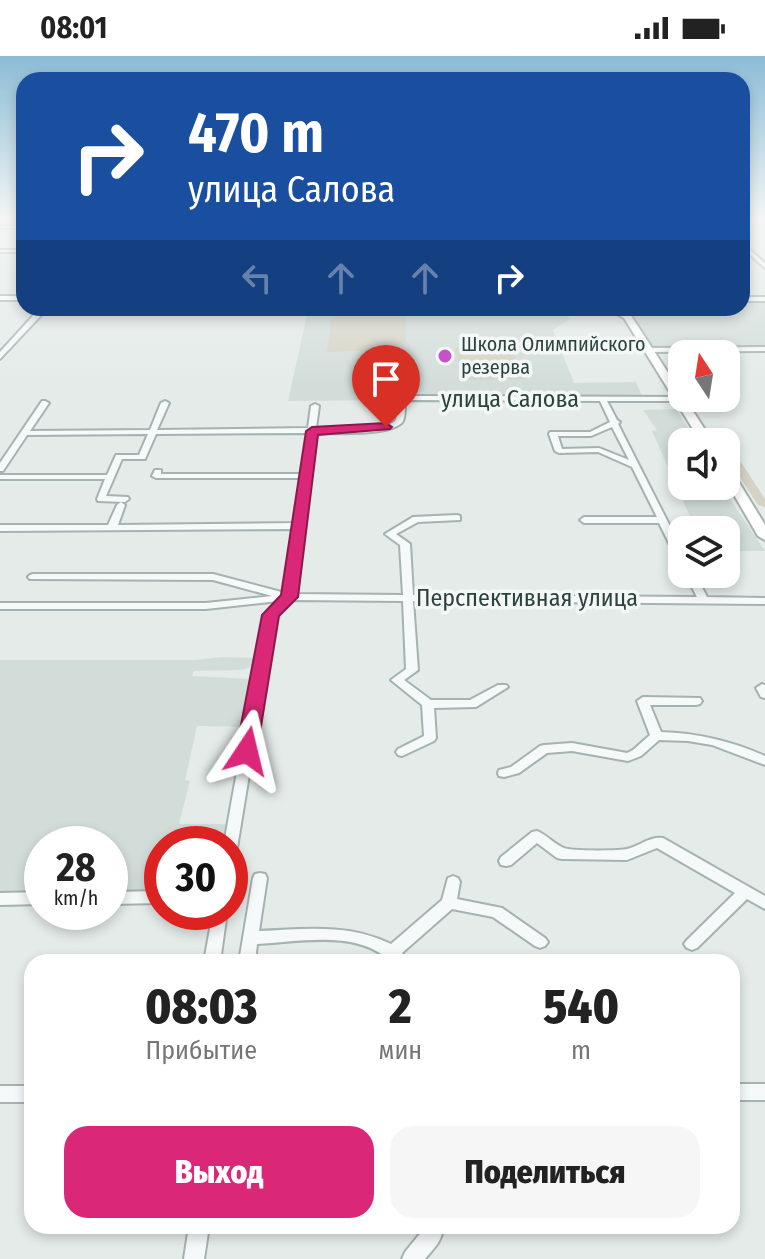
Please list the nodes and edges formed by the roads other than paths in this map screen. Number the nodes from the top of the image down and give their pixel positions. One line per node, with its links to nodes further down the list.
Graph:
1 (37, 316): 5 (street)
2 (632, 316): 4 (main road)
3 (765, 349): 4 (street)
4 (648, 350): 6 (main road)
5 (0, 357)
6 (668, 382)
7 (668, 399): 8 (street, улица Салова)
8 (603, 400): 12 (street); 13 (street, улица Салова)
9 (45, 403): 14 (street)
10 (165, 403): 15 (street)
11 (315, 406): 13 (street)
12 (616, 422): 16 (street); 16 (street)
13 (312, 431): 15 (street); 19 (street)
14 (24, 433): 15 (street); 17 (street)
15 (152, 433): 21 (street)
16 (636, 466): 25 (street)
17 (0, 469)
18 (158, 472): 19 (street)
19 (307, 476): 26 (street)
20 (0, 477): 21 (street)
21 (110, 477): 27 (street)
22 (740, 494): 30 (main road)
23 (457, 518): 34 (street)
24 (584, 520): 25 (street)
25 (662, 520): 29 (street)
26 (300, 526): 27 (street); 33 (street)
27 (112, 527): 28 (street)
28 (0, 528)
29 (668, 532)
30 (765, 536)
31 (33, 577): 33 (street, Перспективная улица)
32 (697, 588): 35 (street)
33 (289, 597): 34 (street, Перспективная улица); 37 (street, Перспективная улица); 45 (street)
34 (409, 597): 35 (street, Перспективная улица); 40 (street)
35 (703, 600): 36 (street, Перспективная улица)
36 (765, 601)
37 (0, 606)
38 (502, 687): 40 (street)
39 (696, 701): 41 (street)
40 (428, 704): 42 (street)
41 (656, 736): 43 (street); 44 (street)
42 (402, 752)
43 (765, 761)
44 (504, 773)
45 (234, 826)
46 (506, 861): 49 (street)
47 (260, 878): 55 (street)
48 (453, 882): 52 (street)
49 (746, 891): 53 (street); 57 (street)
50 (24, 898): 51 (street)
51 (0, 899)
52 (449, 903): 56 (street); 61 (street)
53 (765, 903)
54 (217, 930): 58 (street)
55 (251, 938): 59 (street); 60 (street)
56 (540, 942)
57 (692, 944)
58 (213, 954)
59 (248, 954)
60 (393, 954)
61 (399, 954)
62 (740, 1092): 63 (street)
63 (765, 1092)
64 (0, 1094): 65 (street)
65 (24, 1094)
66 (198, 1234): 68 (street)
67 (432, 1234): 69 (street)
68 (194, 1259)
69 (412, 1259)

